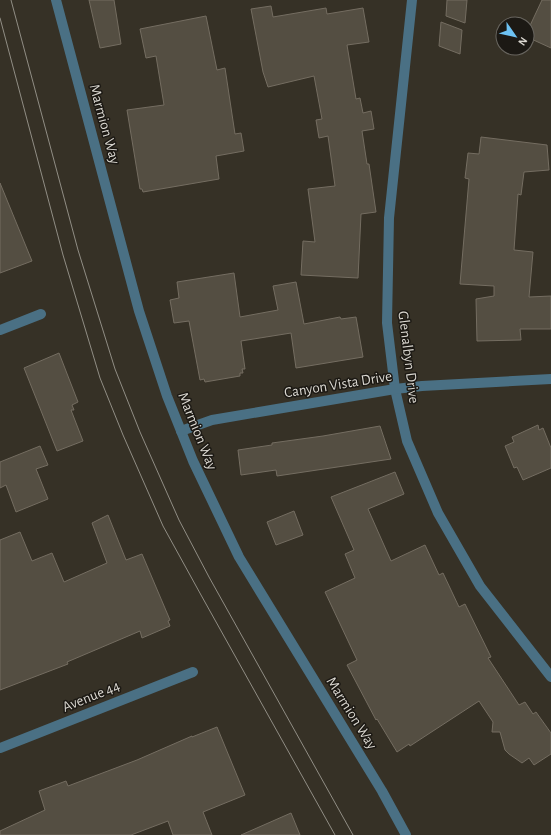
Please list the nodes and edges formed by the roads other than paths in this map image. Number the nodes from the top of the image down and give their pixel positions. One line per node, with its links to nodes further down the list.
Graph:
1 (56, 0): 7 (street, Marmion Way)
2 (412, 0): 6 (street, Glenalbyn Drive)
3 (41, 314): 4 (street)
4 (0, 330)
5 (551, 380): 6 (street, Canyon Vista Drive)
6 (395, 389): 7 (street, Canyon Vista Drive); 9 (street, Glenalbyn Drive)
7 (181, 431): 11 (street, Marmion Way)
8 (193, 672): 10 (street, Avenue 44)
9 (551, 677)
10 (0, 748)
11 (406, 835)

